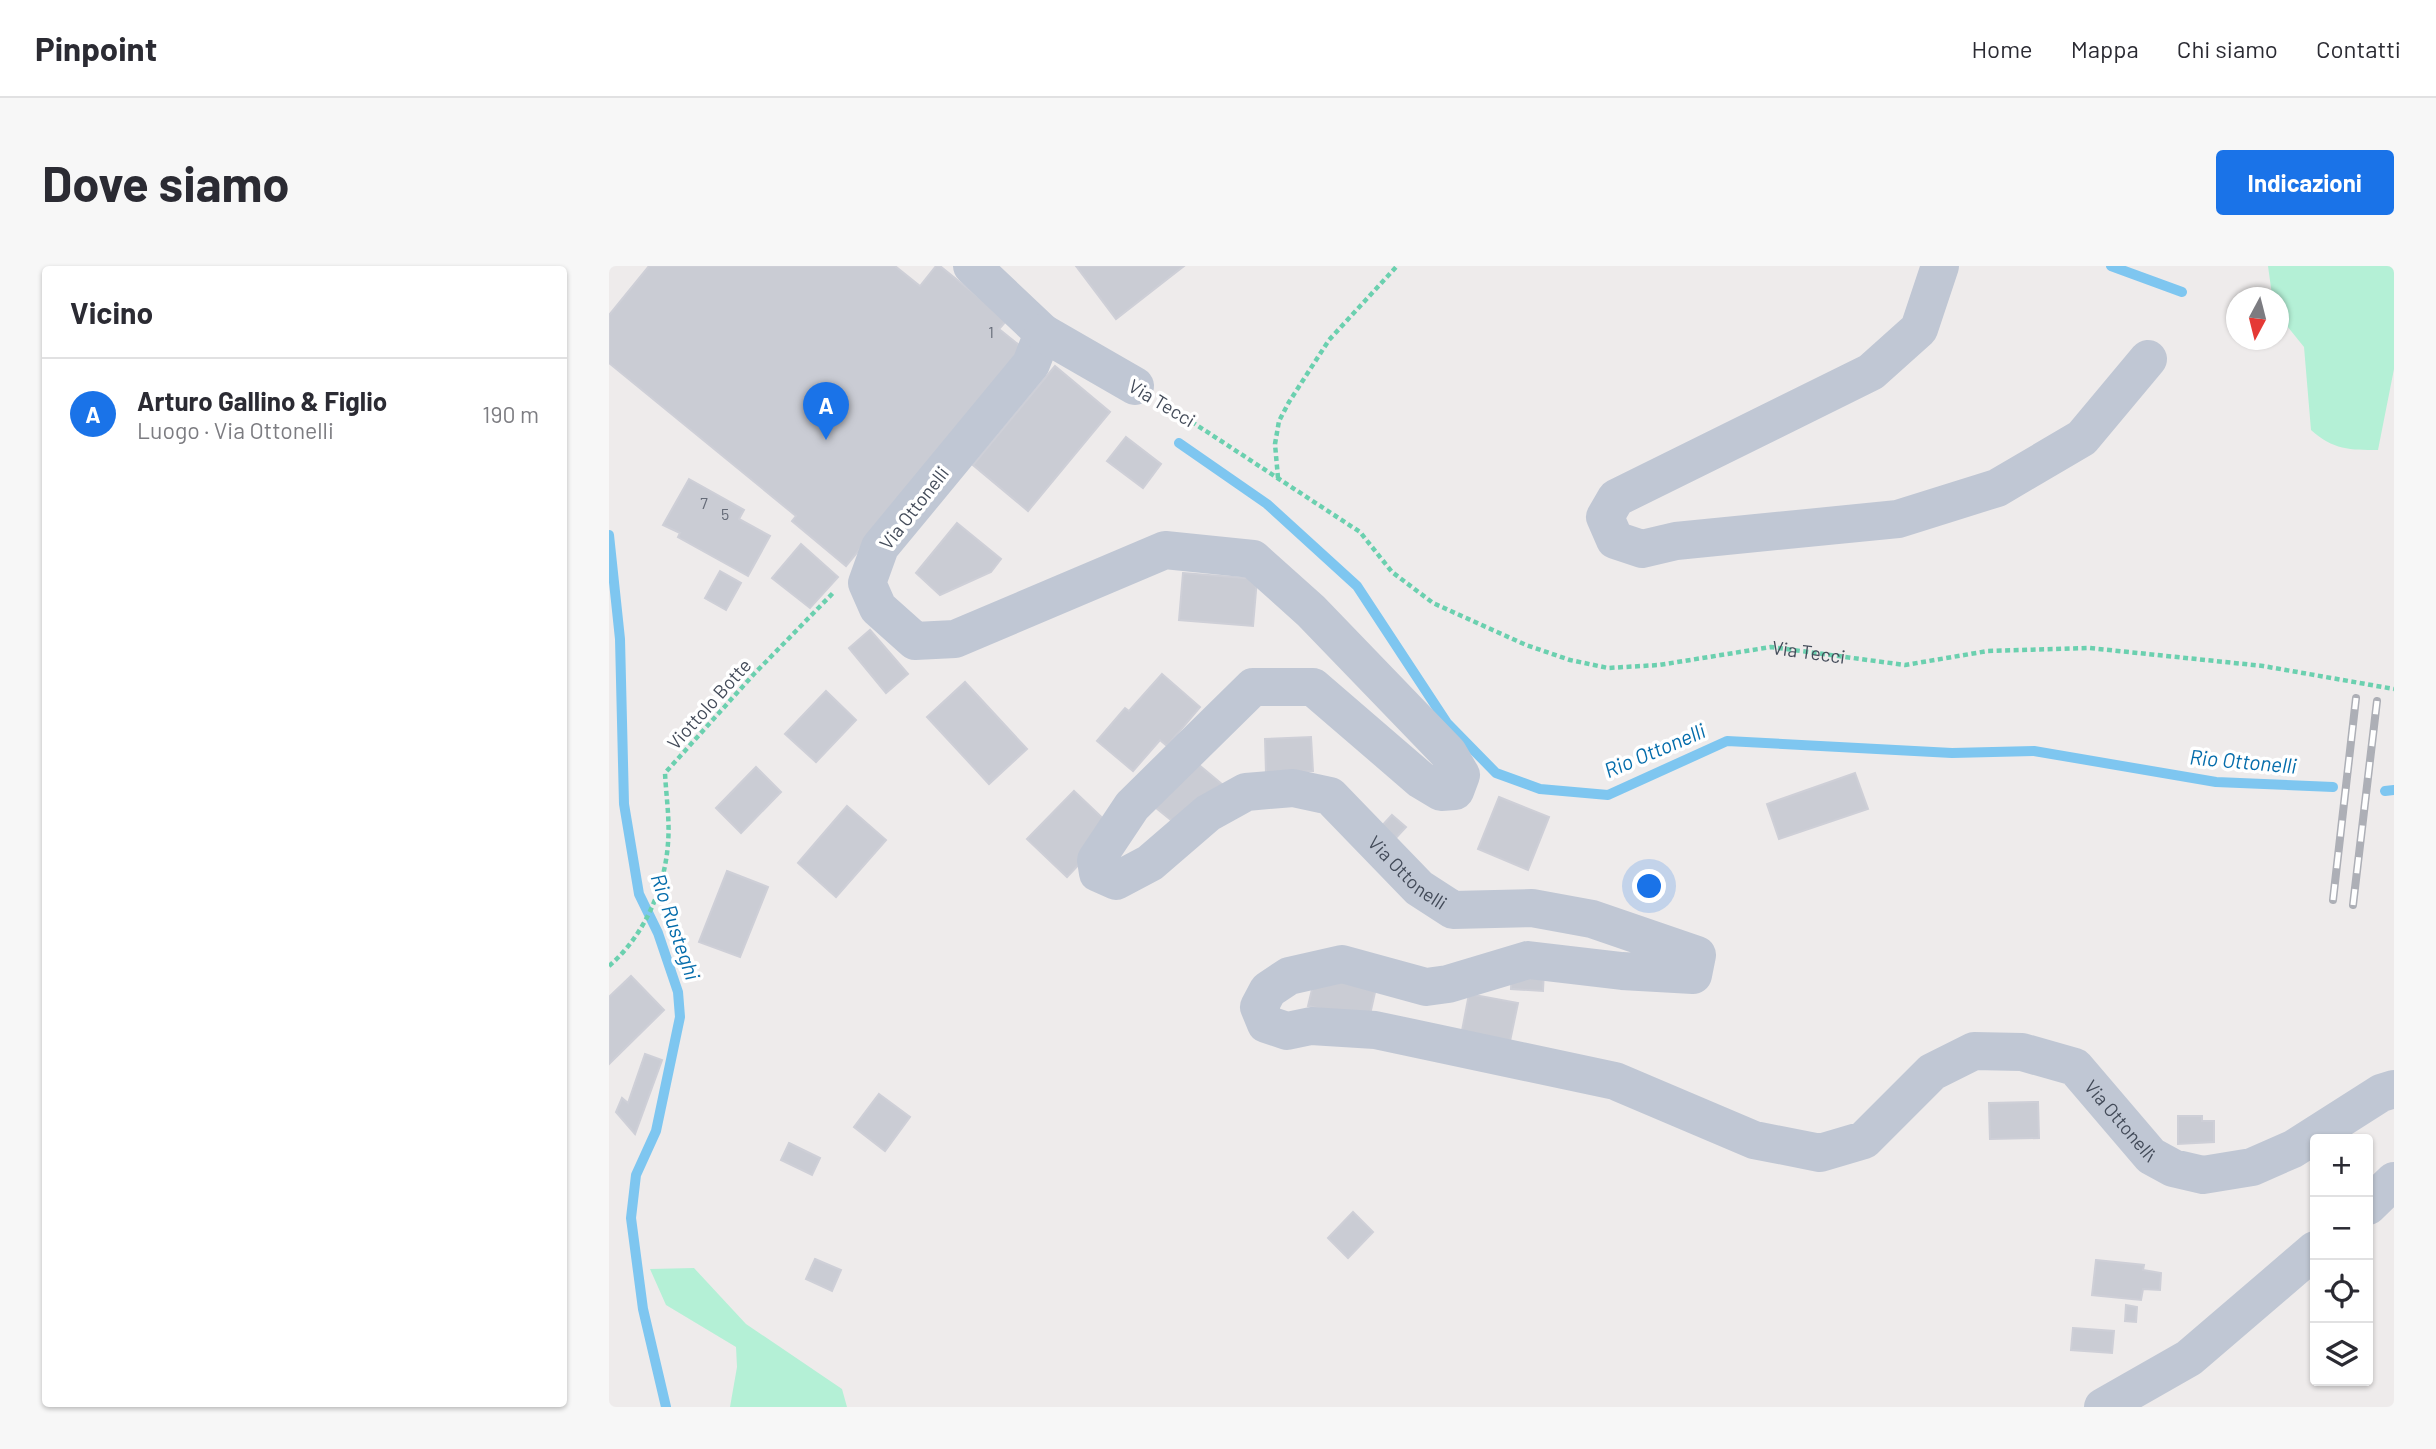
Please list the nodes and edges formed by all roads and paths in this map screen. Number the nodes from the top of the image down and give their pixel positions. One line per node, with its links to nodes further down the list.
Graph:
1 (972, 266): 4 (street)
2 (1397, 266): 7 (path)
3 (1940, 266): 5 (street)
4 (1043, 333): 6 (street, Via Tecci); 8 (street, Via Ottonelli)
5 (2148, 359)
6 (1135, 386): 7 (path, Via Tecci)
7 (1278, 479): 9 (path, Via Tecci)
8 (867, 583): 10 (path, Viottolo Botte); 11 (street, Via Ottonelli)
9 (2394, 689)
10 (609, 966)
11 (2394, 1089)
12 (2394, 1181): 13 (street)
13 (2373, 1201)
14 (2310, 1254): 15 (street)
15 (2103, 1407)

